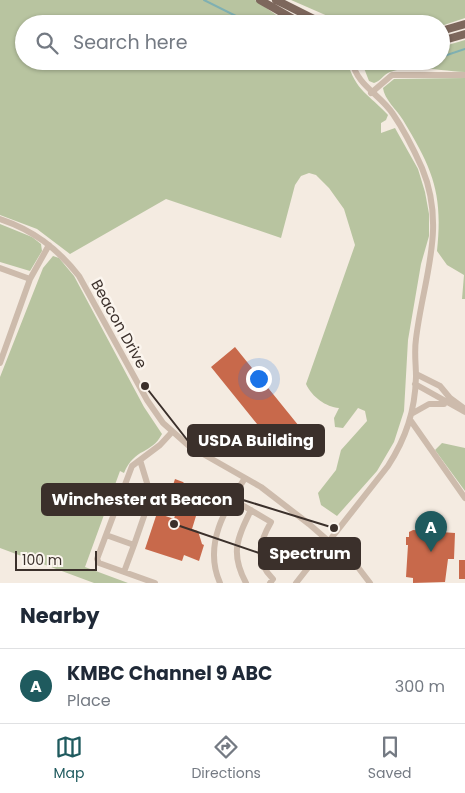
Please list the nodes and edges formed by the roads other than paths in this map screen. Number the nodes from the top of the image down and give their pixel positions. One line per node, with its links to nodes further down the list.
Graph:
1 (260, 0): 3 (main road)
2 (276, 0): 4 (main road)
3 (286, 15)
4 (306, 15)
5 (465, 24): 6 (main road)
6 (450, 28)
7 (465, 34): 8 (main road)
8 (450, 38)
9 (356, 70): 11 (street)
10 (465, 75): 11 (street)
11 (371, 92): 17 (street)
12 (0, 219): 13 (street, Beacon Drive)
13 (49, 245): 15 (street); 23 (street, Beacon Drive)
14 (0, 268): 15 (street)
15 (30, 279): 16 (street)
16 (0, 362)
17 (416, 374): 18 (street); 20 (street)
18 (415, 384): 19 (street); 21 (street)
19 (451, 406): 20 (street); 21 (street)
20 (465, 410)
21 (413, 413): 22 (street)
22 (411, 421): 27 (street); 30 (street)
23 (172, 432): 24 (street); 25 (street, Beacon Drive)
24 (140, 460): 29 (street); 31 (street)
25 (245, 478): 26 (street); 30 (street, Beacon Drive)
26 (232, 498): 28 (street); 34 (street)
27 (465, 498)
28 (251, 510): 35 (street); 36 (street)
29 (106, 535): 31 (street); 32 (street)
30 (328, 541): 37 (street); 38 (street, Beacon Drive)
31 (134, 545): 32 (street)
32 (124, 572): 33 (street)
33 (155, 583)
34 (220, 583)
35 (246, 583)
36 (270, 583)
37 (296, 583)
38 (370, 583)

